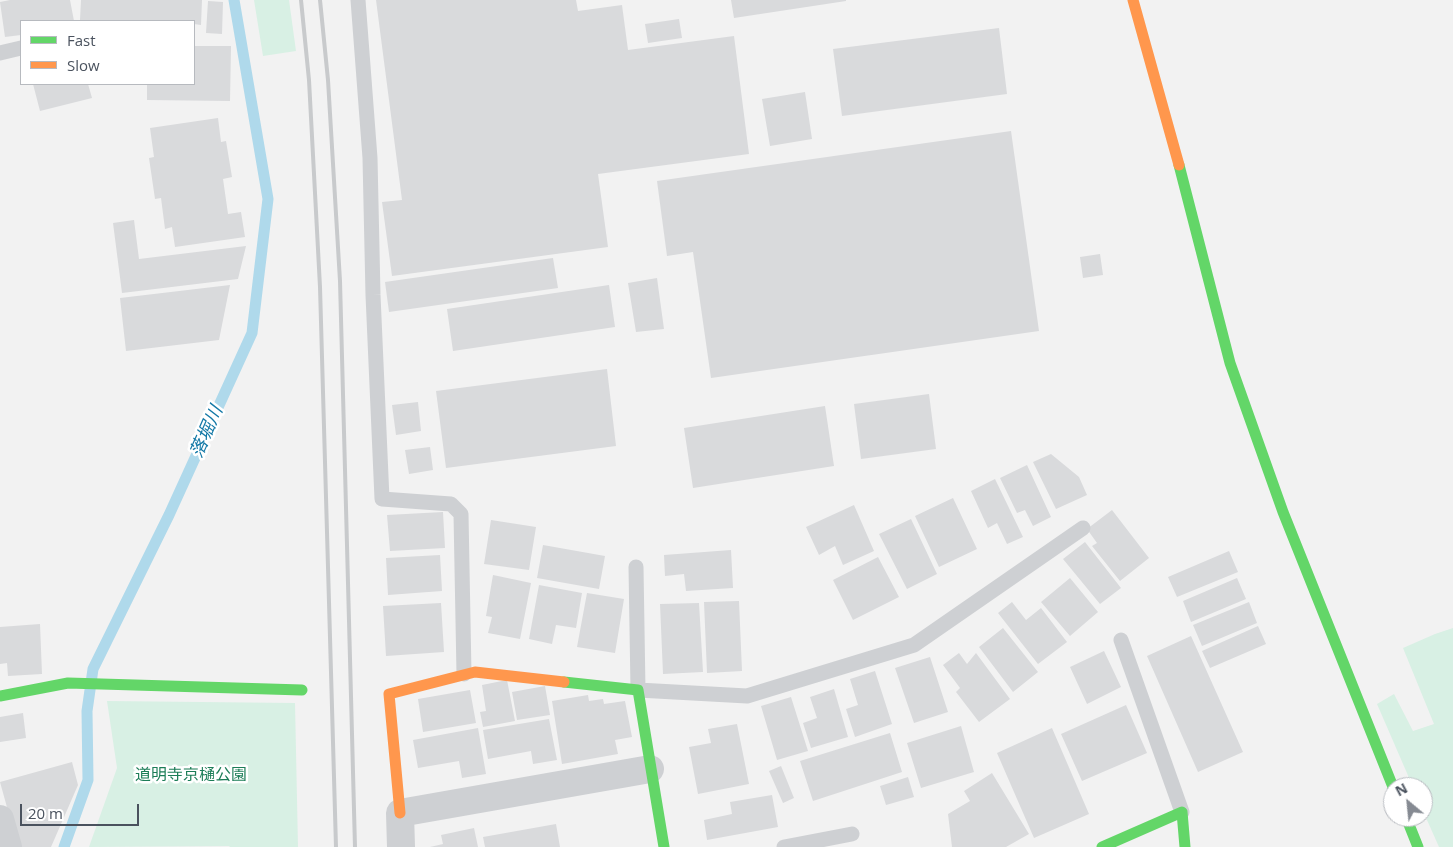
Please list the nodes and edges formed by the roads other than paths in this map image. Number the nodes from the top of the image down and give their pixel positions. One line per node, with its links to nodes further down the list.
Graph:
1 (358, 0): 8 (lane)
2 (1133, 0): 13 (street)
3 (20, 48): 4 (lane)
4 (0, 53)
5 (1083, 528): 10 (lane)
6 (636, 567): 10 (lane)
7 (1121, 640): 14 (lane)
8 (464, 674): 10 (street); 15 (street)
9 (302, 690): 11 (street)
10 (638, 690): 12 (street)
11 (0, 696)
12 (650, 769): 15 (street); 21 (street)
13 (1389, 777)
14 (1182, 812): 23 (street); 24 (street)
15 (400, 813): 20 (street)
16 (0, 819): 19 (street)
17 (1410, 827): 25 (street)
18 (852, 834): 22 (lane)
19 (8, 847)
20 (401, 847)
21 (664, 847)
22 (784, 847)
23 (1102, 847)
24 (1185, 847)
25 (1418, 847)

